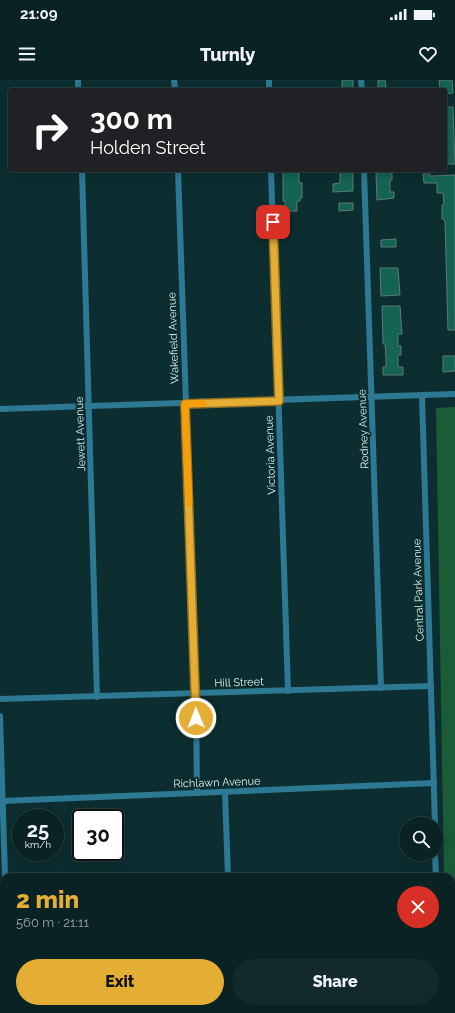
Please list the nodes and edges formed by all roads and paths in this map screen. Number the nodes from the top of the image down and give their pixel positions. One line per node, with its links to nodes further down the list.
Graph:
1 (82, 172): 10 (street, Jewett Avenue)
2 (178, 172): 9 (street, Wakefield Avenue)
3 (271, 172): 8 (street, Victoria Avenue)
4 (364, 172): 7 (street, Rodney Avenue)
5 (455, 394): 6 (street)
6 (422, 396): 7 (street); 12 (street, Central Park Avenue)
7 (372, 397): 8 (street); 13 (street, Rodney Avenue)
8 (279, 401): 9 (street); 14 (street, Victoria Avenue)
9 (185, 404): 10 (street); 15 (street, Wakefield Avenue)
10 (89, 407): 11 (street); 16 (street, Jewett Avenue)
11 (0, 409)
12 (431, 686): 13 (street, Hill Street); 20 (street, Central Park Avenue)
13 (381, 688): 14 (street, Hill Street)
14 (288, 691): 15 (street, Hill Street)
15 (196, 694): 16 (street, Hill Street); 22 (street, Wakefield Avenue)
16 (97, 697): 17 (street, Hill Street)
17 (0, 699)
18 (0, 716): 19 (street)
19 (0, 728): 23 (street)
20 (434, 783): 21 (street, Richlawn Avenue); 24 (street, Central Park Avenue)
21 (225, 792): 22 (street, Richlawn Avenue); 28 (street)
22 (197, 793): 23 (street, Richlawn Avenue)
23 (2, 801): 25 (street)
24 (435, 817)
25 (1, 823): 27 (street)
26 (435, 861): 29 (street)
27 (5, 873)
28 (228, 873)
29 (436, 873)

